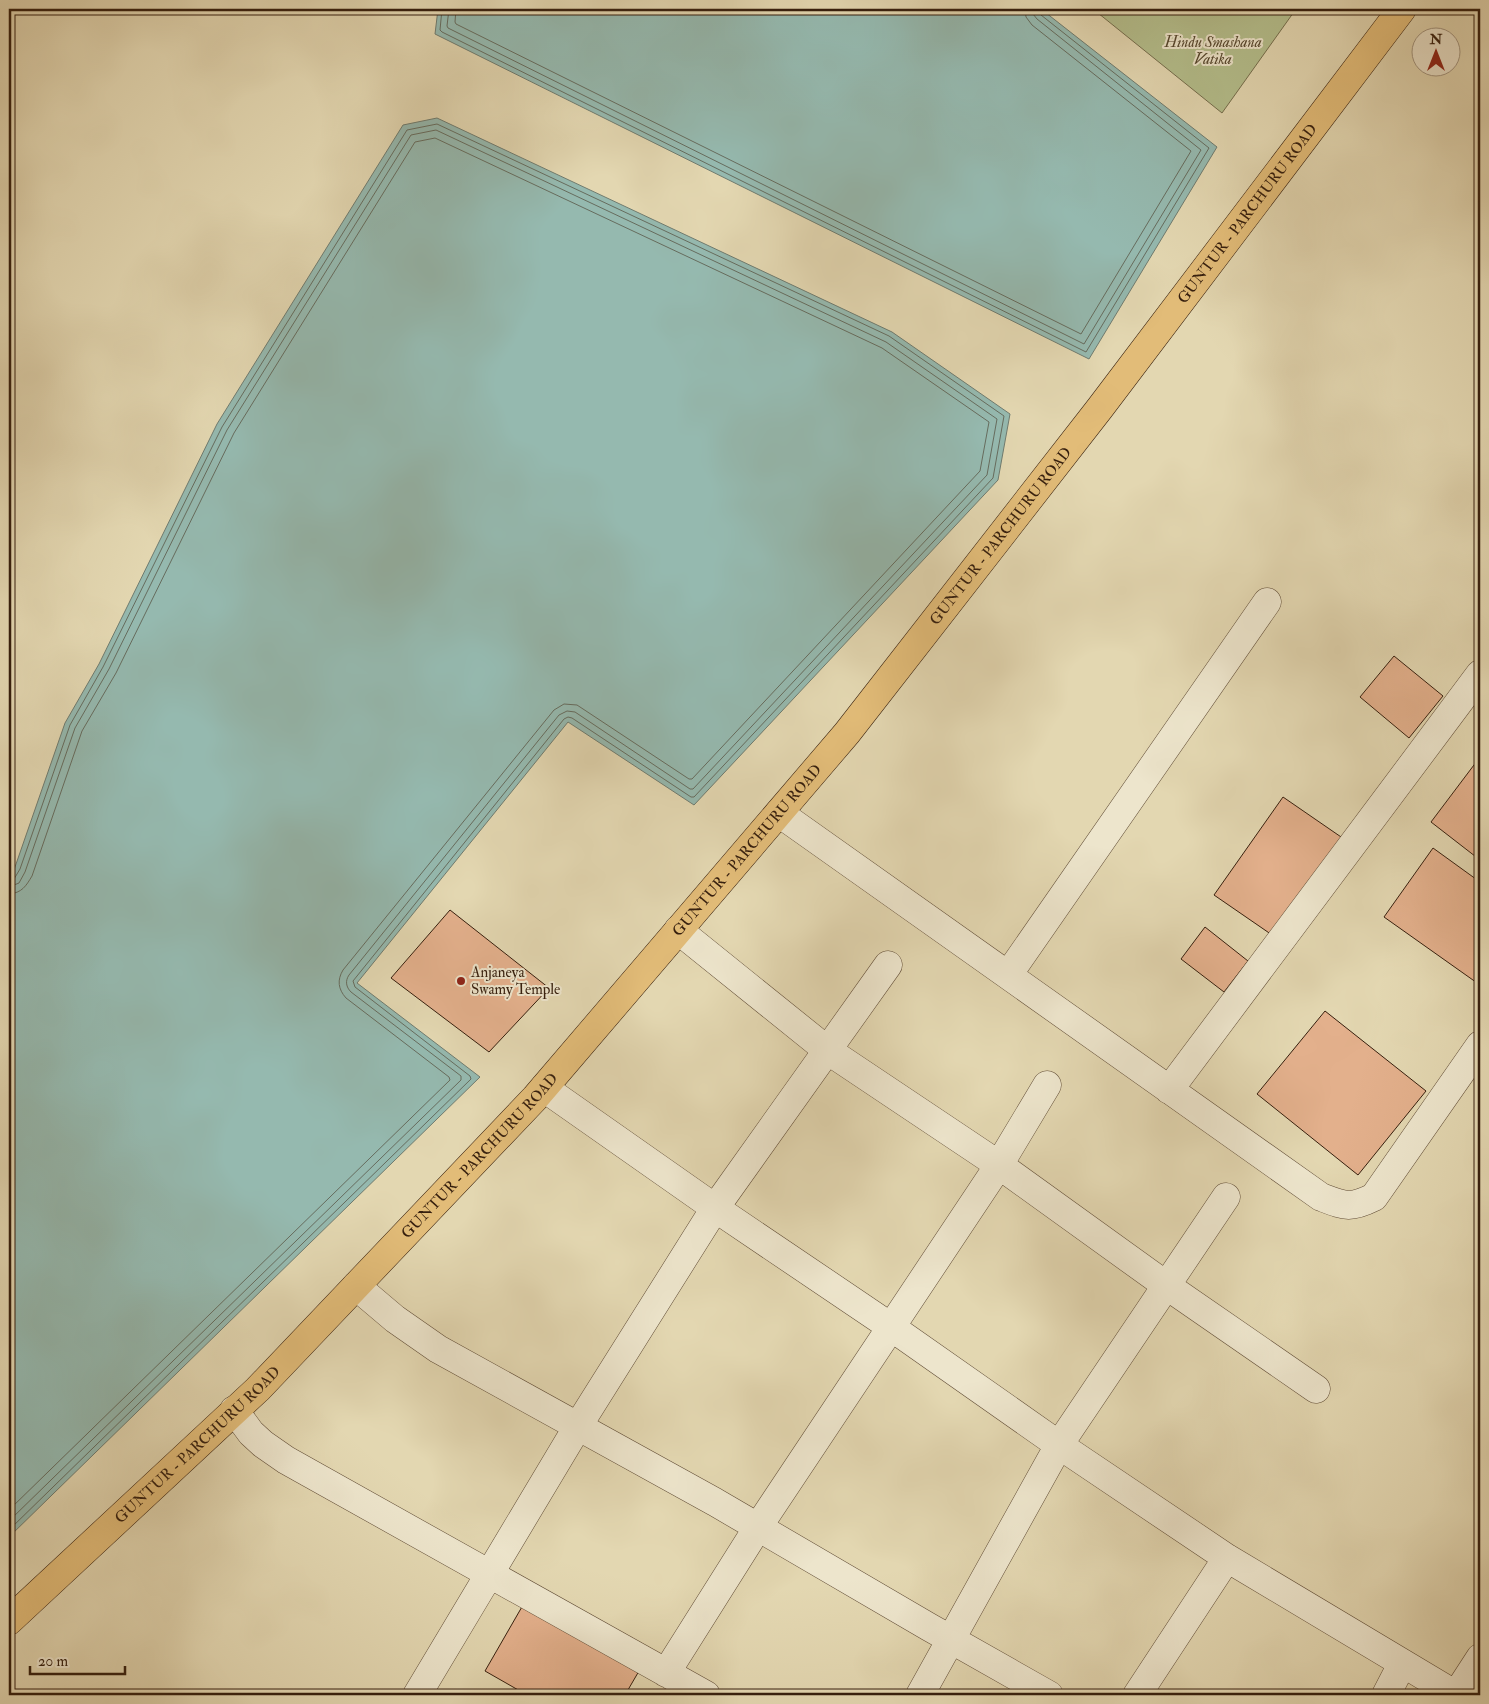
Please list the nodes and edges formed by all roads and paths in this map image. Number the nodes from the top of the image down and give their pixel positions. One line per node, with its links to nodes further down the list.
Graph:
1 (1402, 9): 4 (main road, GUNTUR - PARCHURU ROAD)
2 (1267, 602): 7 (street)
3 (1480, 674): 12 (street)
4 (779, 813): 5 (main road, GUNTUR - PARCHURU ROAD); 7 (street)
5 (678, 930): 9 (street); 11 (main road, GUNTUR - PARCHURU ROAD)
6 (888, 966): 9 (street)
7 (1008, 976): 12 (street)
8 (1480, 1045): 12 (street)
9 (827, 1050): 13 (street); 15 (street)
10 (1047, 1085): 13 (street)
11 (544, 1088): 15 (street); 16 (main road, GUNTUR - PARCHURU ROAD)
12 (1169, 1090)
13 (999, 1165): 17 (street); 18 (street)
14 (1226, 1198): 17 (street)
15 (715, 1208): 18 (street); 21 (street)
16 (356, 1286): 20 (main road, GUNTUR - PARCHURU ROAD); 21 (street)
17 (1166, 1286): 19 (street); 22 (street)
18 (891, 1327): 22 (street); 23 (street)
19 (1316, 1389)
20 (234, 1410): 25 (street); 26 (main road, GUNTUR - PARCHURU ROAD)
21 (578, 1426): 23 (street); 25 (street)
22 (1059, 1445): 24 (street); 27 (street)
23 (758, 1527): 27 (street); 30 (street)
24 (1227, 1558): 29 (street); 35 (street)
25 (489, 1574): 30 (street); 31 (street)
26 (9, 1621)
27 (951, 1640): 33 (street); 34 (street)
28 (1480, 1658): 37 (street)
29 (1402, 1664): 36 (street); 37 (street)
30 (666, 1673): 32 (street)
31 (417, 1695)
32 (706, 1695)
33 (920, 1695)
34 (1050, 1695)
35 (1136, 1695)
36 (1386, 1695)
37 (1456, 1695)

